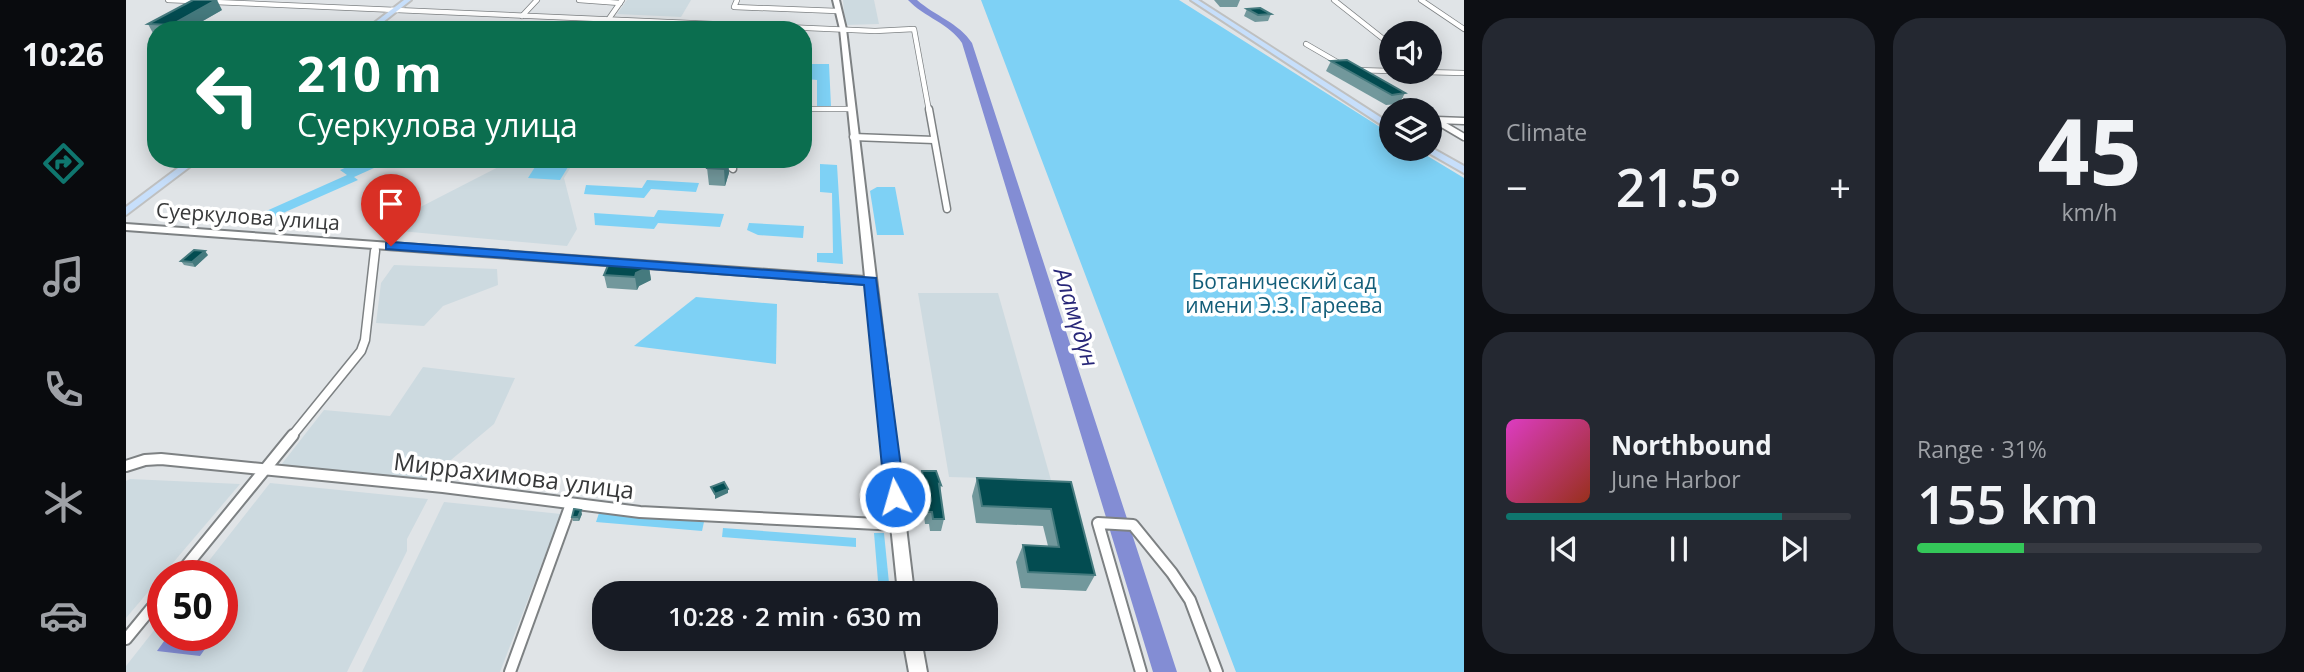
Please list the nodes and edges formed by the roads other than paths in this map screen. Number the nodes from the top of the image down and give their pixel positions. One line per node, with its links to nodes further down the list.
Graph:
1 (168, 0): 13 (street)
2 (274, 0): 13 (street)
3 (408, 0): 14 (main road)
4 (537, 0): 17 (street)
5 (579, 0): 12 (street)
6 (737, 0): 15 (street)
7 (836, 0): 15 (main road)
8 (1194, 0): 16 (main road)
9 (1201, 0): 16 (main road)
10 (1334, 0): 24 (street)
11 (1421, 0): 23 (street)
12 (621, 1): 18 (street)
13 (266, 5): 14 (street)
14 (394, 10): 17 (street); 19 (main road)
15 (837, 11): 22 (main road)
16 (1211, 11): 35 (main road)
17 (522, 16): 18 (street)
18 (608, 20): 20 (street)
19 (380, 21)
20 (634, 21)
21 (812, 28): 22 (street)
22 (843, 29): 34 (main road); 41 (street)
23 (1464, 29)
24 (1379, 36)
25 (1306, 44): 26 (street)
26 (1351, 70): 27 (street); 30 (street)
27 (1379, 71)
28 (1442, 72): 29 (street)
29 (1464, 73)
30 (1369, 81)
31 (1388, 92): 32 (street)
32 (1398, 98)
33 (812, 109): 34 (street)
34 (850, 109): 39 (main road)
35 (1379, 118)
36 (1442, 120): 37 (street)
37 (1464, 121)
38 (1442, 125): 40 (street)
39 (853, 137): 41 (street); 49 (main road)
40 (1464, 137)
41 (934, 140): 45 (street)
42 (1442, 158): 44 (main road)
43 (184, 168): 46 (main road)
44 (1464, 170)
45 (947, 209)
46 (126, 212)
47 (126, 227): 48 (main road, Суеркулова улица)
48 (376, 245): 49 (main road, Суеркулова улица); 51 (street)
49 (870, 281): 53 (main road)
50 (126, 466): 51 (street, Миррахимова улица)
51 (266, 469): 52 (street, Миррахимова улица); 54 (street)
52 (572, 504): 53 (street, Миррахимова улица); 59 (street)
53 (898, 525): 55 (main road)
54 (191, 560)
55 (905, 581)
56 (147, 613): 57 (street)
57 (126, 639)
58 (914, 651): 60 (main road)
59 (510, 672)
60 (918, 672)
61 (1141, 672): 62 (street)
62 (1217, 672)

